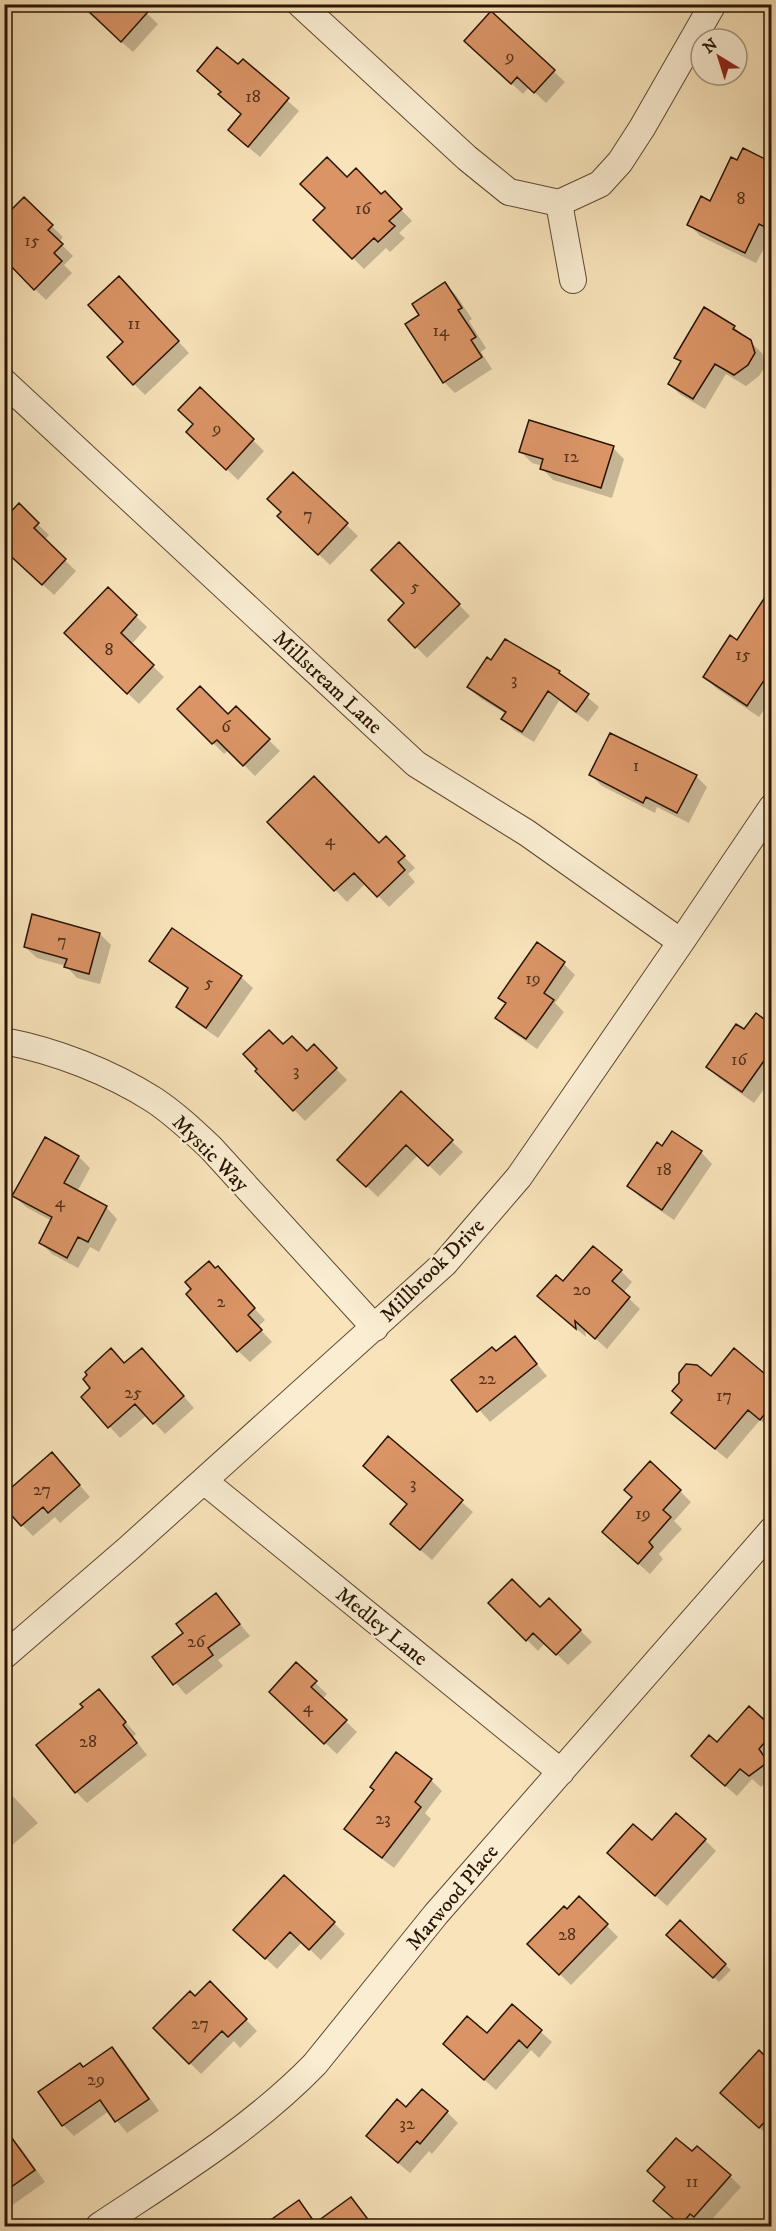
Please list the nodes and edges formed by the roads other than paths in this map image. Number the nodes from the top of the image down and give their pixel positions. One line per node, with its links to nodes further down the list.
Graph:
1 (300, 4): 3 (street)
2 (713, 4): 3 (street)
3 (559, 203): 4 (street)
4 (573, 280)
5 (4, 382): 7 (street, Millstream Lane)
6 (771, 807): 7 (street, Millbrook Drive)
7 (681, 942): 9 (street, Millbrook Drive)
8 (4, 1041): 9 (street, Mystic Way)
9 (375, 1328): 10 (street, Millbrook Drive)
10 (204, 1481): 12 (street, Millbrook Drive); 13 (street, Medley Lane)
11 (771, 1530): 13 (street, Marwood Place)
12 (8, 1646)
13 (561, 1772): 14 (street, Marwood Place)
14 (99, 2226)

